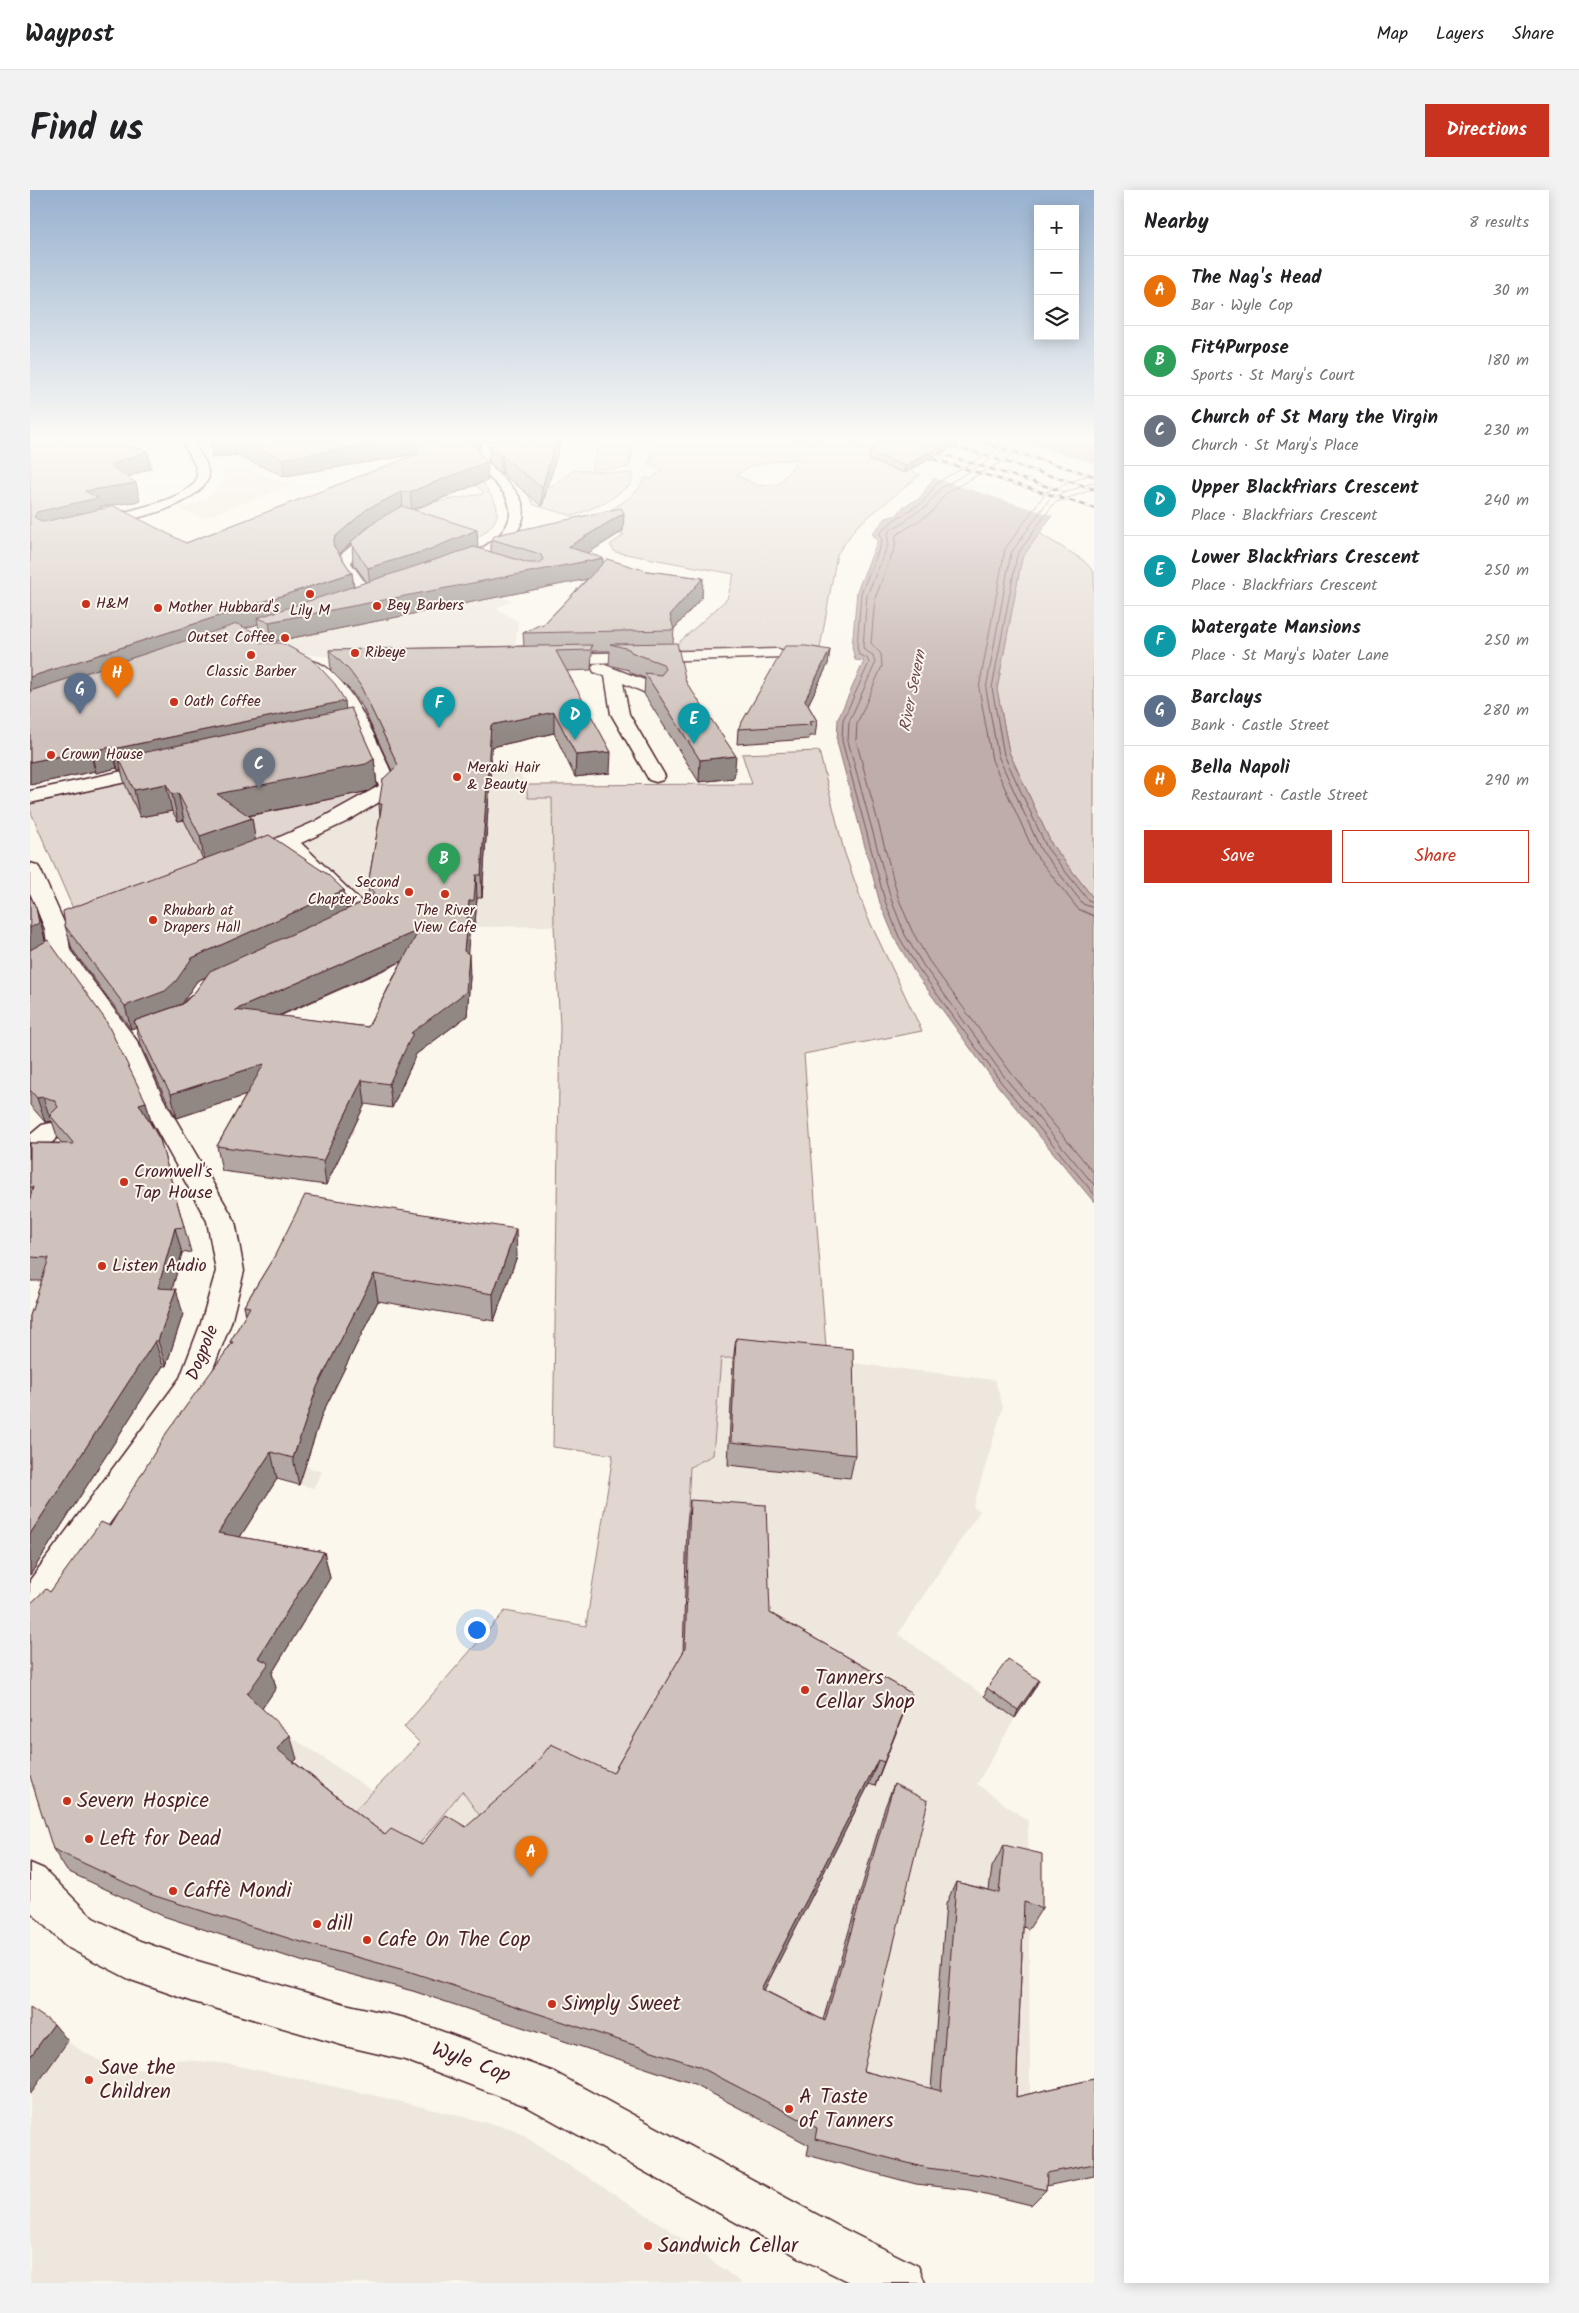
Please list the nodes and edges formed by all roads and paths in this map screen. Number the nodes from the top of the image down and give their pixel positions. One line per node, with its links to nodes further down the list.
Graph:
1 (366, 539): 7 (street)
2 (503, 539): 3 (street)
3 (475, 559): 4 (street); 5 (street)
4 (493, 564)
5 (440, 571)
6 (382, 590): 7 (street)
7 (366, 595): 8 (street)
8 (350, 600)
9 (778, 654): 11 (street)
10 (543, 659): 11 (street)
11 (582, 659): 13 (street)
12 (296, 660): 18 (street)
13 (613, 675): 14 (street); 16 (street)
14 (654, 690)
15 (180, 764): 17 (street)
16 (656, 776)
17 (30, 797)
18 (288, 842): 19 (street); 21 (street)
19 (237, 862)
20 (30, 869): 24 (street, Dogpole)
21 (320, 935)
22 (51, 1131): 23 (street)
23 (30, 1149)
24 (30, 1607)
25 (30, 1883): 26 (street, Wyle Cop)
26 (901, 2283)

